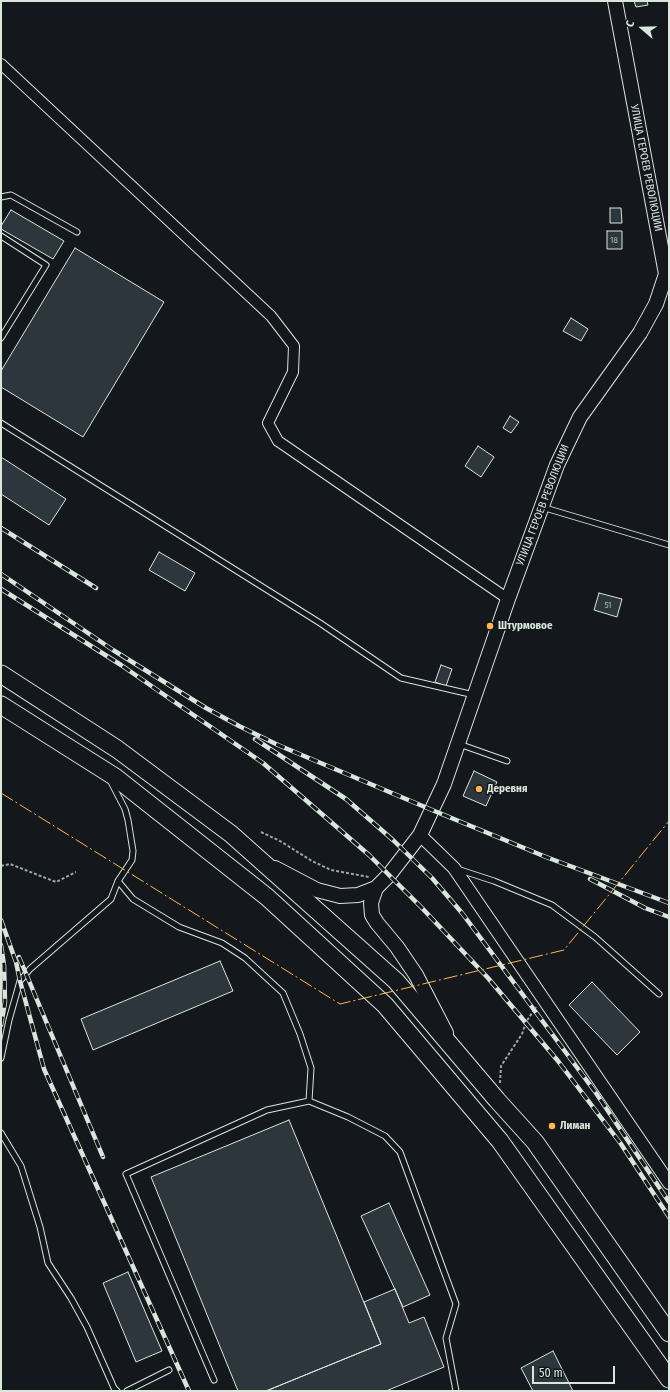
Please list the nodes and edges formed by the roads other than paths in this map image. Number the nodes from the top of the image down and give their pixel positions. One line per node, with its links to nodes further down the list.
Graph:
1 (615, 1): 6 (main road, УЛИЦА ГЕРОЕВ РЕВОЛЮЦИИ)
2 (1, 64): 11 (street)
3 (1, 197): 4 (lane)
4 (77, 232)
5 (1, 236): 7 (lane)
6 (668, 272): 9 (main road, УЛИЦА ГЕРОЕВ РЕВОЛЮЦИИ)
7 (1, 338)
8 (1, 423): 13 (lane)
9 (542, 507): 10 (lane); 11 (main road, УЛИЦА ГЕРОЕВ РЕВОЛЮЦИИ)
10 (669, 545)
11 (508, 599): 13 (main road, УЛИЦА ГЕРОЕВ РЕВОЛЮЦИИ)
12 (1, 674): 19 (highway)
13 (474, 695): 15 (main road, УЛИЦА ГЕРОЕВ РЕВОЛЮЦИИ)
14 (1, 705): 17 (highway)
15 (458, 744): 16 (lane); 18 (main road, УЛИЦА ГЕРОЕВ РЕВОЛЮЦИИ)
16 (507, 761)
17 (105, 771): 21 (lane); 31 (highway)
18 (420, 835): 20 (street); 22 (main road, УЛИЦА ГЕРОЕВ РЕВОЛЮЦИИ)
19 (265, 862): 22 (main road); 24 (highway)
20 (454, 868): 23 (lane); 28 (street)
21 (118, 881): 25 (lane); 26 (lane)
22 (380, 884): 24 (main road)
23 (659, 994)
24 (454, 1050): 29 (highway)
25 (1, 1058)
26 (309, 1101): 32 (lane); 35 (lane)
27 (1, 1133): 33 (lane)
28 (669, 1183)
29 (669, 1333)
30 (169, 1370): 34 (lane)
31 (669, 1379)
32 (214, 1380)
33 (117, 1391)
34 (127, 1391)
35 (456, 1391)

